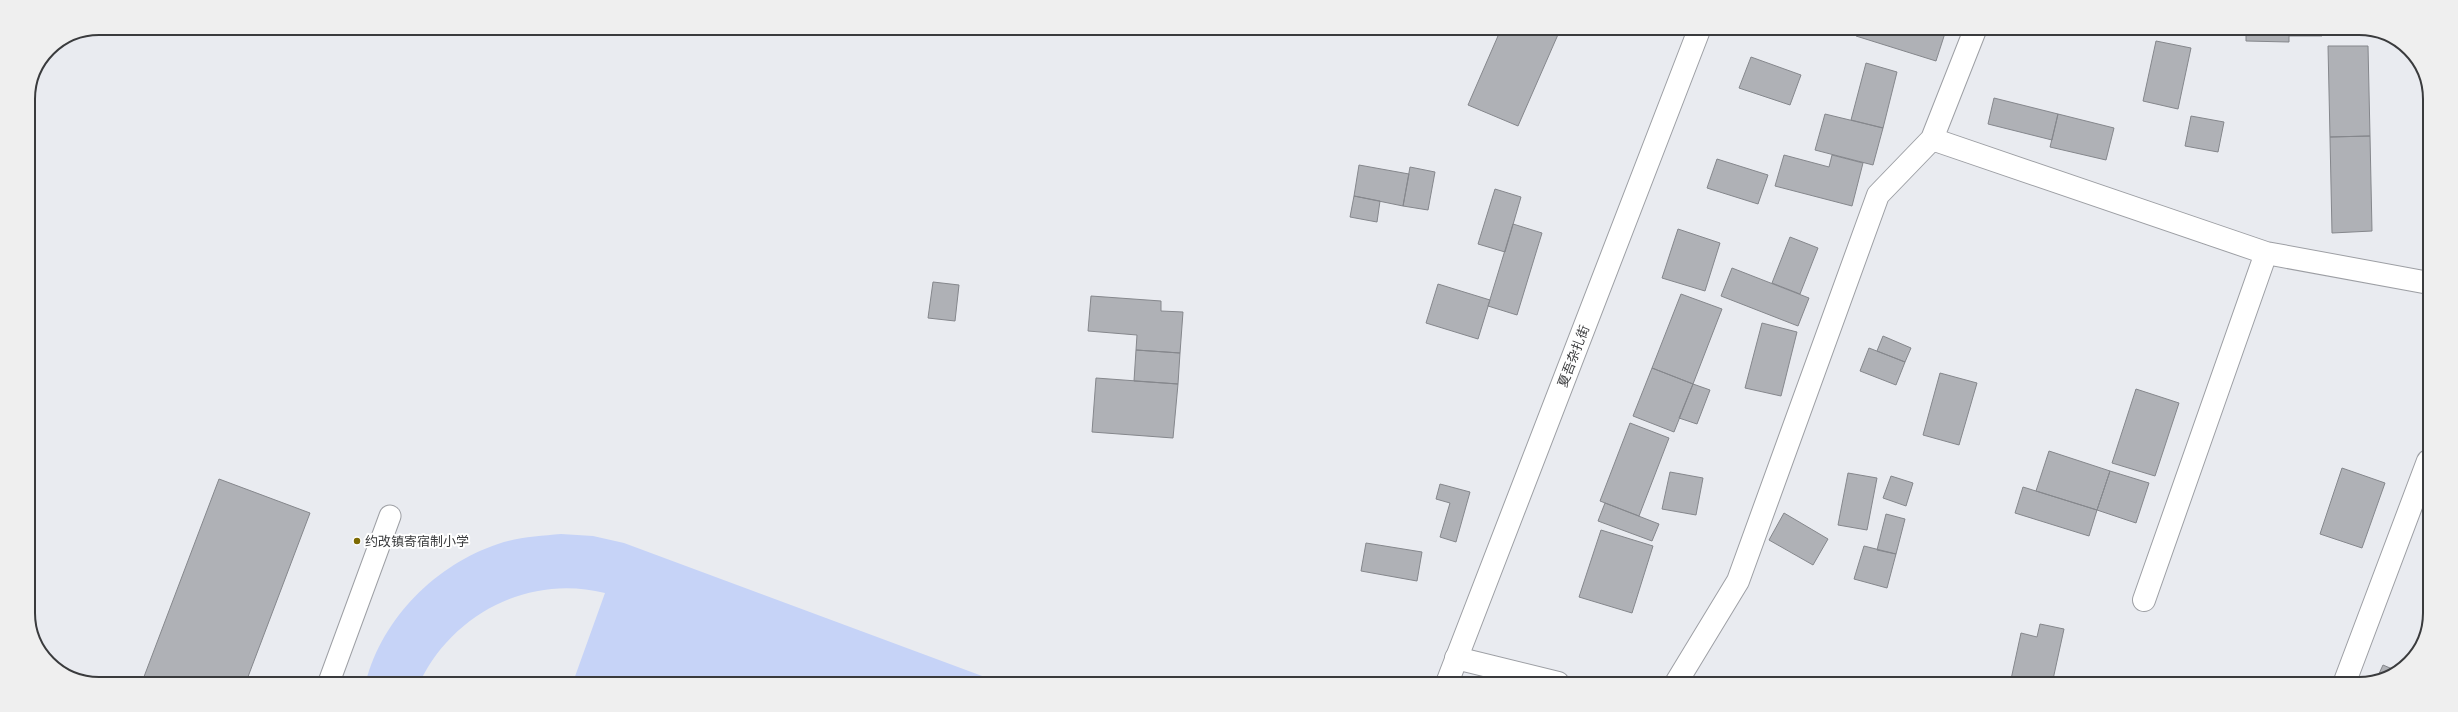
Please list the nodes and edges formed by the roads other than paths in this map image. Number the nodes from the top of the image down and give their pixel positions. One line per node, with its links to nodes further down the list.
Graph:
1 (1697, 35): 9 (street, 夏吾杂扎街)
2 (1973, 35): 3 (street)
3 (1932, 139): 4 (street); 13 (street)
4 (2266, 253): 5 (street); 8 (street)
5 (2423, 282)
6 (2423, 474): 14 (street)
7 (390, 516): 10 (lane)
8 (2144, 600)
9 (1456, 658): 11 (street, 夏吾杂扎街); 12 (street)
10 (331, 677)
11 (1449, 677)
12 (1534, 677)
13 (1680, 677)
14 (2347, 677)

